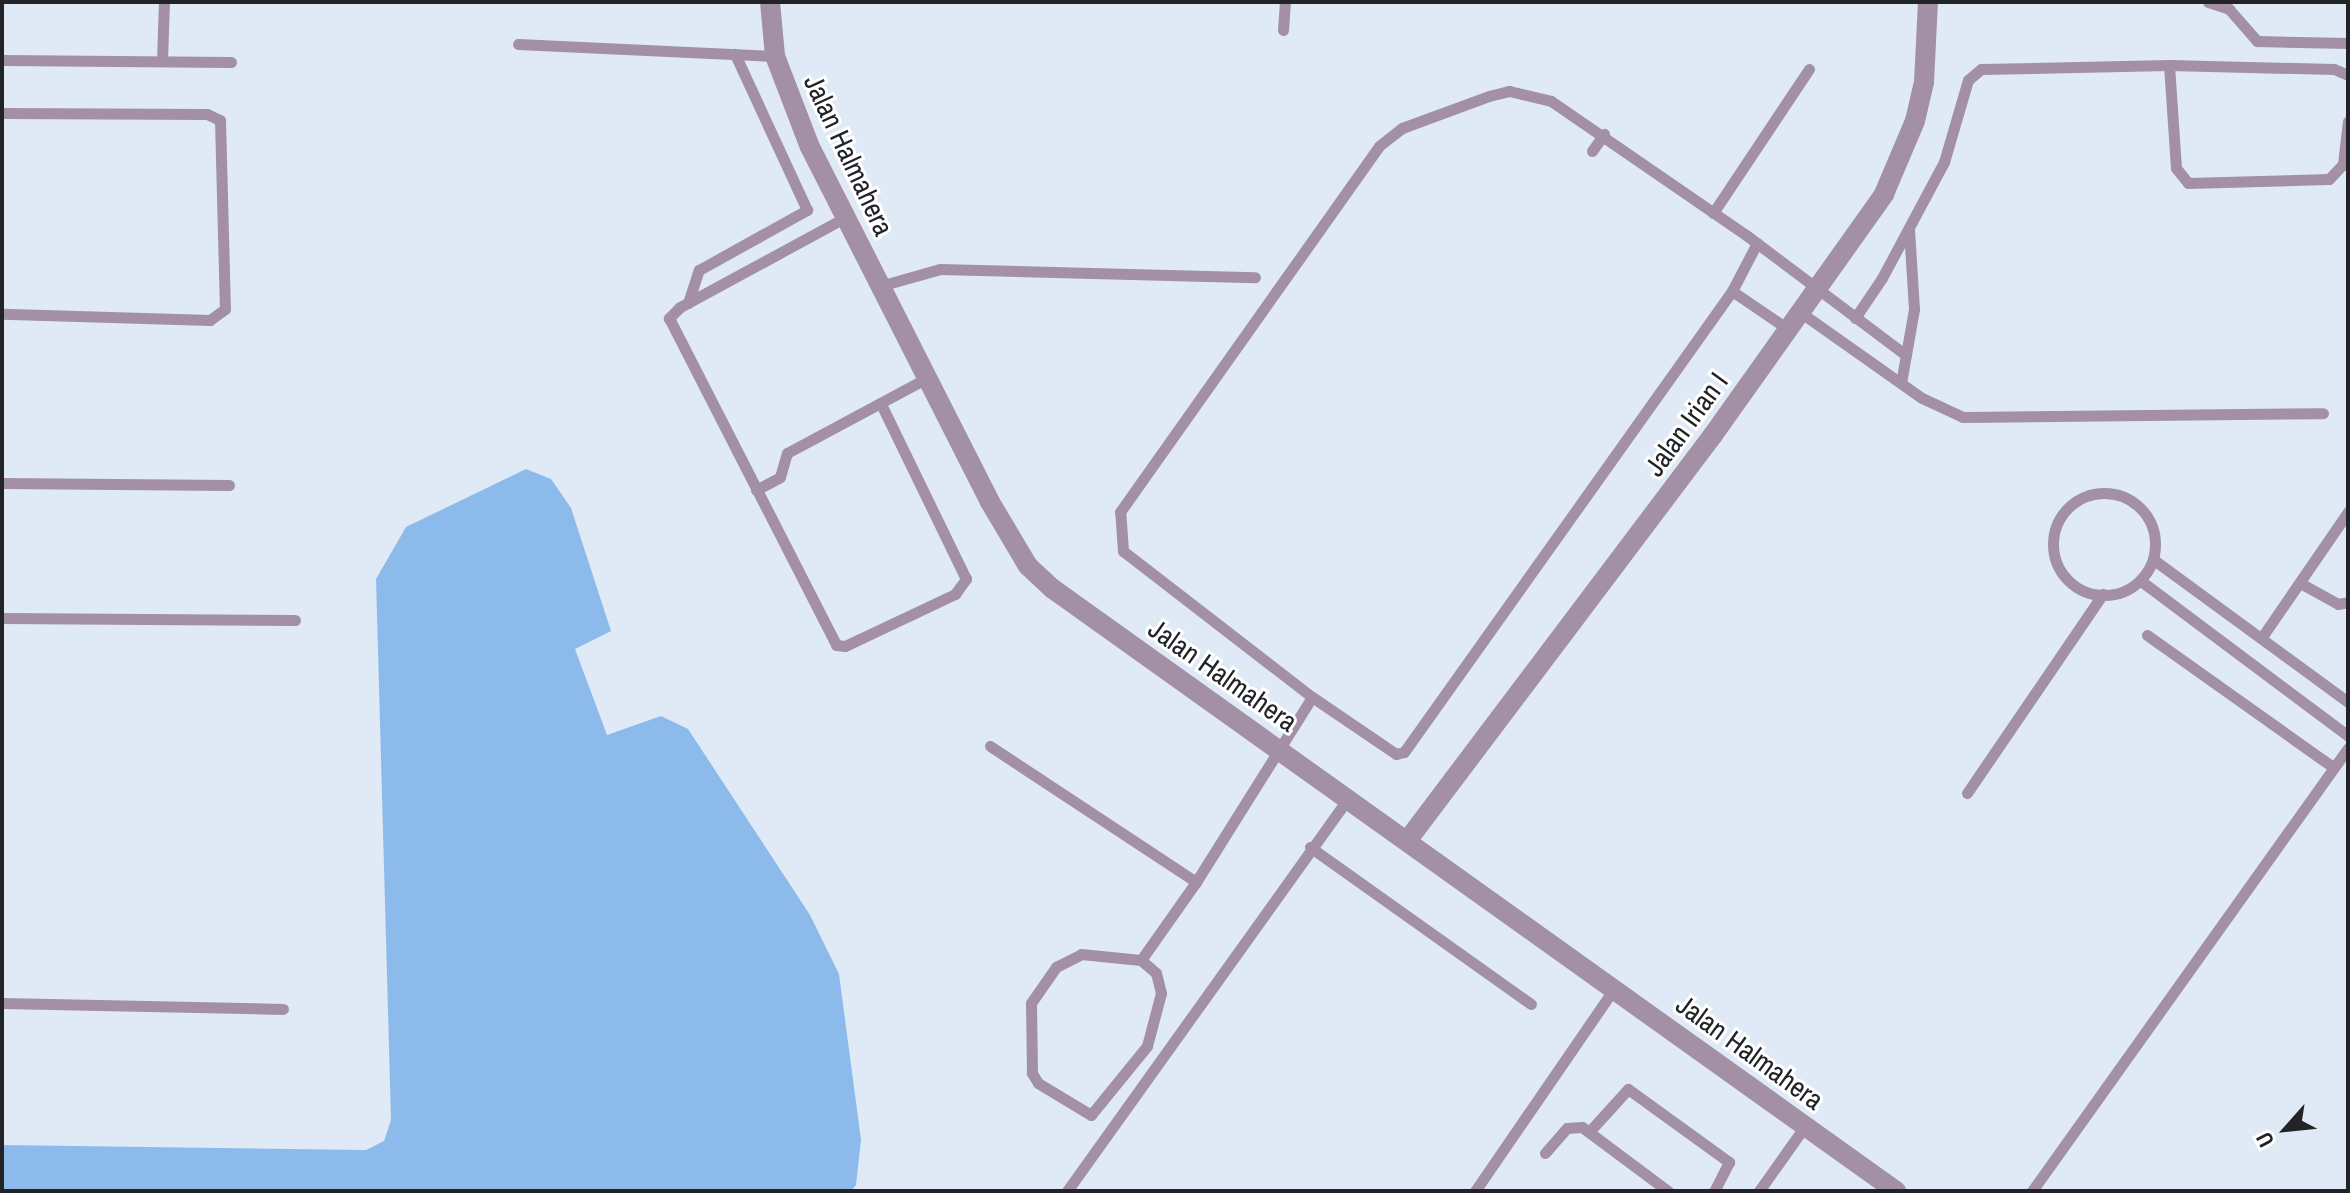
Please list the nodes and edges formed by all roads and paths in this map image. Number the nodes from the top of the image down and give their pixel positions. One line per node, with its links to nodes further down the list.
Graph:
1 (164, 2): 12 (lane)
2 (770, 2): 10 (street, Jalan Halmahera)
3 (1285, 2): 6 (lane)
4 (1928, 2): 27 (street, Jalan Irian I)
5 (2208, 2): 7 (lane)
6 (1283, 30)
7 (2348, 43)
8 (518, 44): 9 (lane)
9 (735, 54): 10 (lane); 29 (lane)
10 (775, 56): 22 (street, Jalan Halmahera)
11 (2, 60): 12 (lane)
12 (162, 61): 13 (lane)
13 (231, 62)
14 (2169, 65): 16 (lane); 18 (lane); 23 (lane)
15 (1809, 69): 21 (lane)
16 (2348, 75)
17 (2, 113): 30 (lane)
18 (2348, 121)
19 (1604, 134): 20 (lane); 21 (lane); 51 (lane)
20 (1592, 151)
21 (1713, 213): 24 (lane)
22 (846, 217): 26 (street, Jalan Halmahera); 29 (lane)
23 (1909, 227): 31 (lane); 33 (lane)
24 (1757, 243): 27 (lane); 28 (lane)
25 (1255, 277): 26 (lane)
26 (880, 286): 34 (street, Jalan Halmahera)
27 (1816, 289): 31 (lane); 32 (street, Jalan Irian I)
28 (1732, 291): 32 (lane); 51 (lane)
29 (688, 303): 40 (lane)
30 (2, 314)
31 (1855, 318): 33 (lane)
32 (1794, 320): 35 (lane); 60 (street, Jalan Irian I)
33 (1906, 355): 35 (lane)
34 (927, 378): 36 (lane); 56 (street, Jalan Halmahera)
35 (1901, 383): 37 (lane)
36 (882, 406): 40 (lane); 40 (lane)
37 (2323, 413)
38 (2, 483): 39 (lane)
39 (229, 485)
40 (756, 490)
41 (2348, 512): 44 (lane)
42 (2154, 560): 43 (lane); 45 (lane); 50 (lane)
43 (2141, 581): 45 (lane); 53 (lane)
44 (2300, 583): 46 (lane); 50 (lane)
45 (2103, 594): 58 (lane)
46 (2348, 602)
47 (2, 618): 48 (lane)
48 (295, 620)
49 (2147, 635): 57 (lane)
50 (2262, 637): 52 (lane)
51 (1312, 697): 56 (lane)
52 (2348, 702)
53 (2348, 736)
54 (990, 746): 62 (lane)
55 (2348, 748): 57 (lane)
56 (1280, 749): 59 (street, Jalan Halmahera); 62 (lane)
57 (2333, 767): 77 (lane)
58 (1967, 793)
59 (1348, 798): 60 (street, Jalan Halmahera); 61 (lane)
60 (1407, 841): 64 (street, Jalan Halmahera)
61 (1310, 847): 66 (lane); 71 (lane)
62 (1196, 882): 63 (lane)
63 (1141, 960): 63 (lane)
64 (1614, 989): 68 (street, Jalan Halmahera); 72 (lane)
65 (2, 1003): 67 (lane)
66 (1531, 1004)
67 (283, 1009)
68 (1805, 1126): 75 (lane); 76 (street, Jalan Halmahera)
69 (1589, 1132): 70 (lane); 73 (lane); 74 (lane)
70 (1545, 1153)
71 (1067, 1191)
72 (1475, 1191)
73 (1668, 1191)
74 (1714, 1191)
75 (1759, 1191)
76 (1896, 1191)
77 (2032, 1191)

